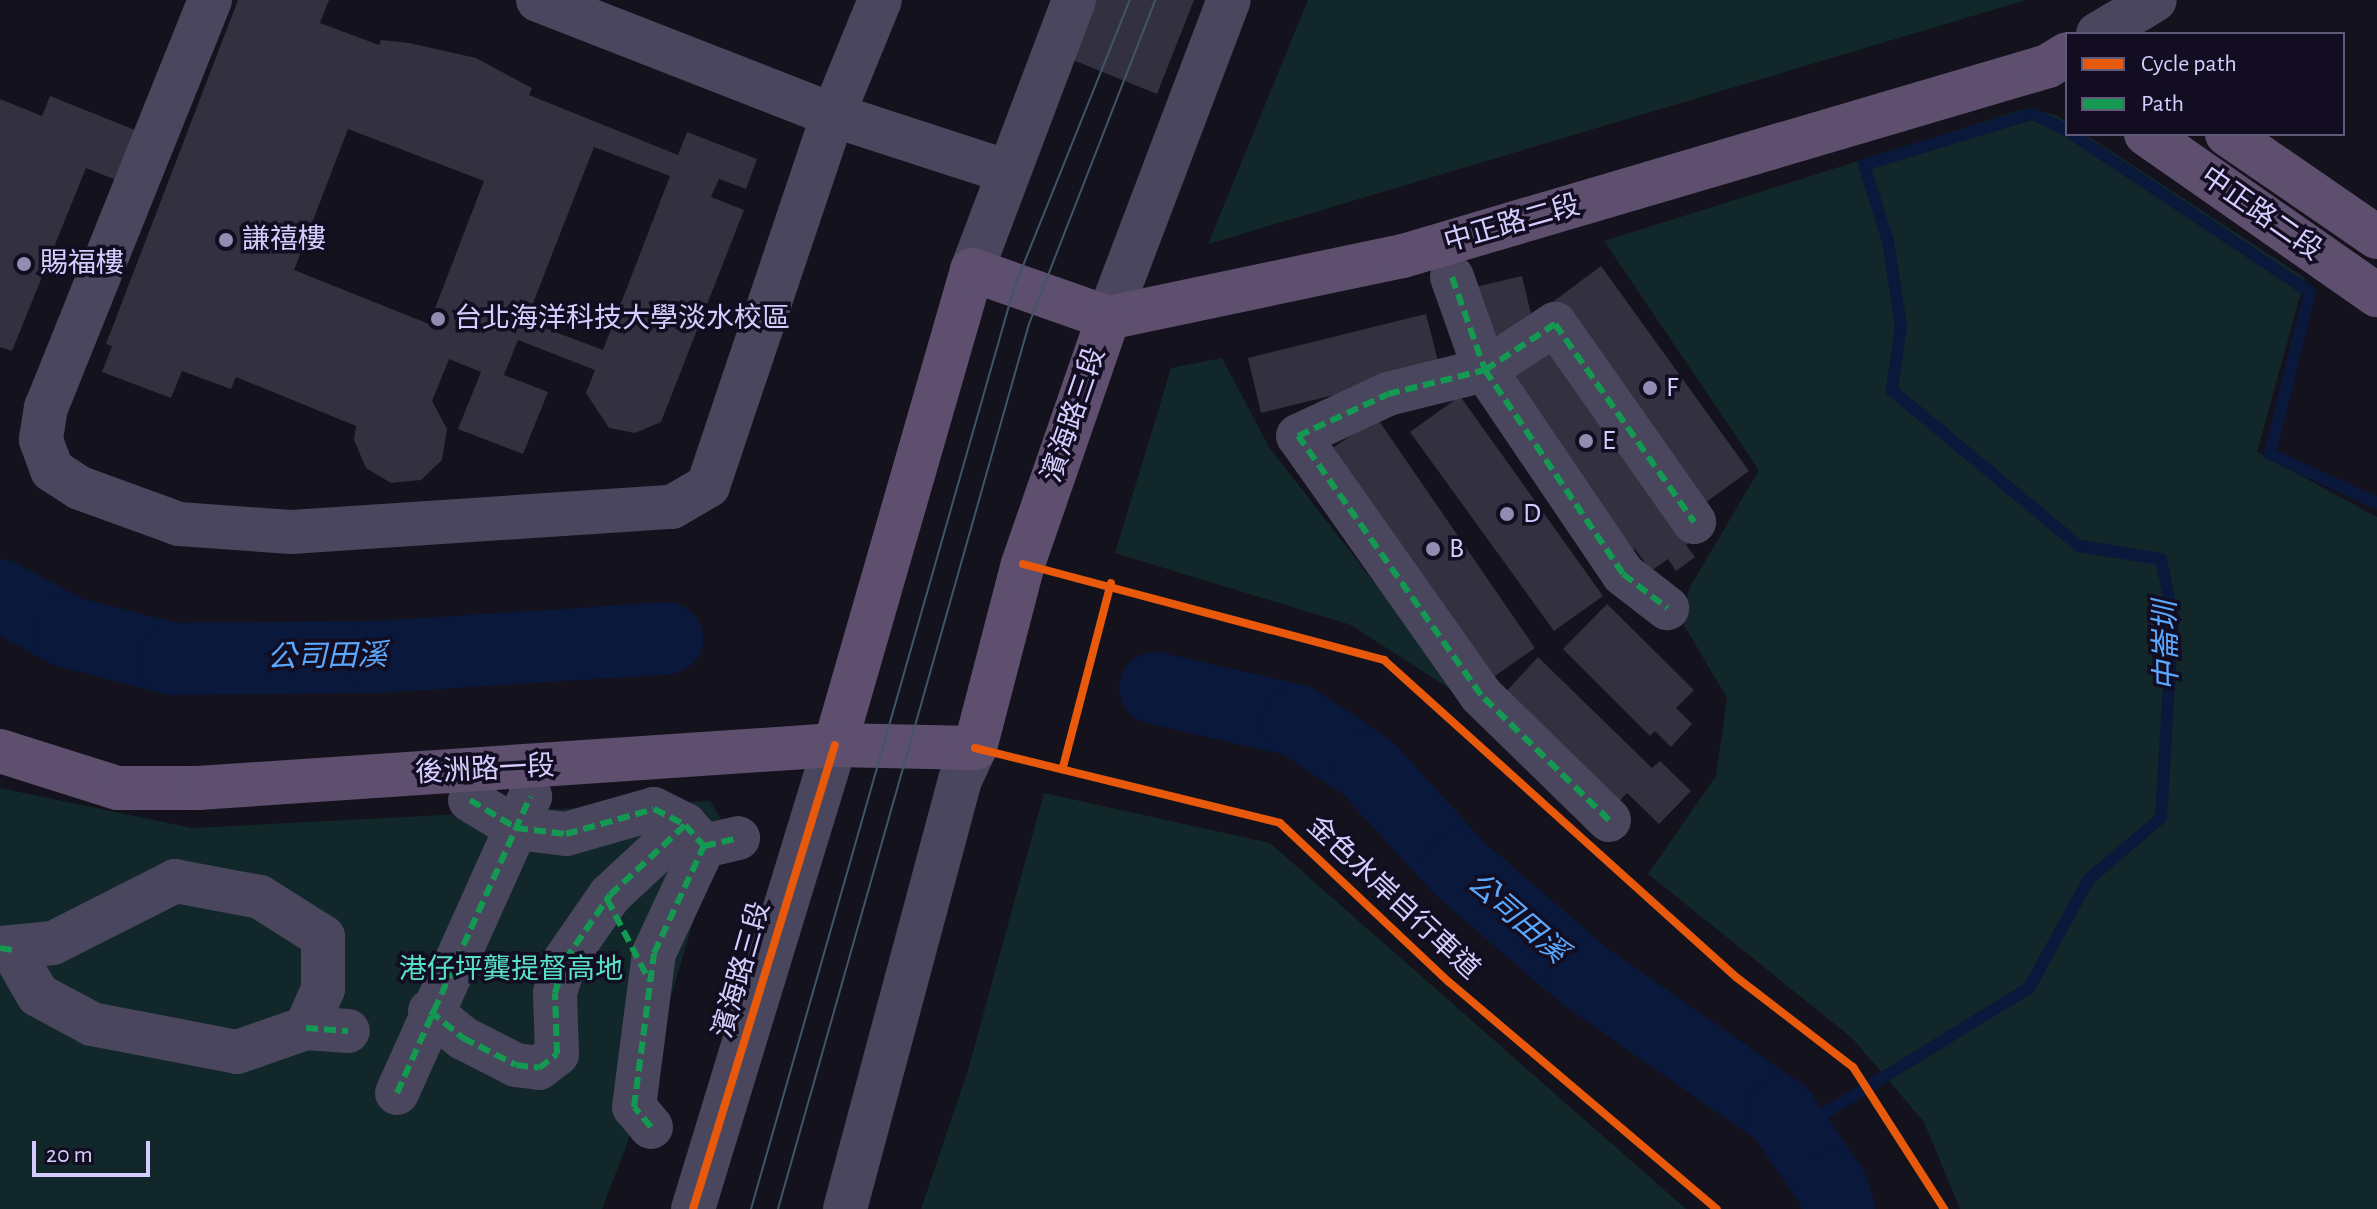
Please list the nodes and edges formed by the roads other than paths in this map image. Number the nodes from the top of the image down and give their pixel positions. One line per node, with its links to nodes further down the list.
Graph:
1 (210, 0): 9 (street)
2 (538, 0): 9 (street)
3 (880, 0): 9 (street)
4 (1074, 0): 12 (street, 濱海路三段)
5 (1229, 0): 17 (street, 濱海路三段)
6 (2155, 0): 7 (street)
7 (2101, 32)
8 (2061, 66): 17 (main road, 中正路二段)
9 (833, 115): 12 (street)
10 (2149, 136): 16 (main road, 中正路二段)
11 (2230, 136): 13 (main road, 中正路二段)
12 (1008, 172): 14 (street, 濱海路三段)
13 (2377, 237)
14 (972, 270): 17 (main road); 21 (main road, 濱海路三段)
15 (1452, 277): 18 (street)
16 (2377, 295)
17 (1108, 318): 22 (main road, 濱海路三段)
18 (1485, 370): 19 (street); 20 (street); 26 (street)
19 (1694, 522)
20 (1667, 608)
21 (835, 745): 22 (main road, 後洲路一段); 23 (main road, 後洲路一段); 34 (street, 濱海路三段)
22 (975, 748): 35 (street, 濱海路三段)
23 (0, 751)
24 (470, 800): 25 (street)
25 (523, 812): 27 (street); 31 (street)
26 (1609, 820)
27 (709, 836): 28 (street); 30 (street)
28 (607, 899): 30 (street); 31 (street)
29 (6, 949): 29 (street)
30 (649, 980): 33 (street)
31 (430, 1011): 32 (street)
32 (397, 1093)
33 (651, 1127)
34 (693, 1209)
35 (845, 1209)

